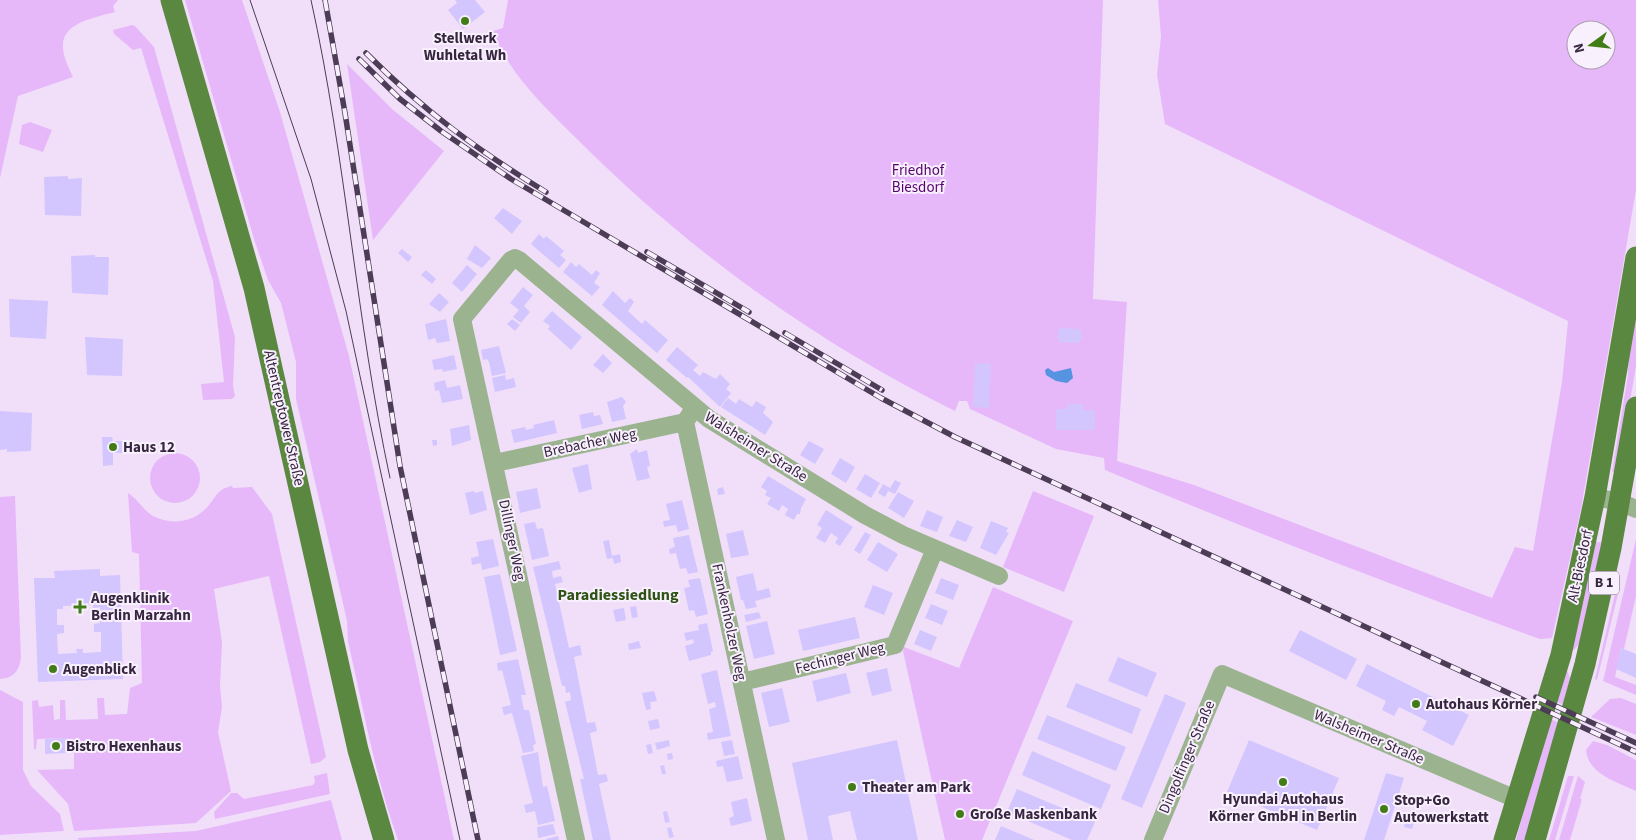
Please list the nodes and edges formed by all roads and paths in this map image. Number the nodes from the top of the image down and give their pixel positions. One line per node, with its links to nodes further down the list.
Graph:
1 (158, 0): 16 (main road, Altentreptower Straße)
2 (171, 0): 17 (main road, Altentreptower Straße)
3 (1636, 257): 9 (main road, Alt-Biesdorf / B 1)
4 (515, 258): 5 (street, Walsheimer Straße); 8 (street, Dillinger Weg)
5 (695, 407): 7 (street); 11 (street, Walsheimer Straße)
6 (1636, 407): 10 (main road, Alt-Biesdorf / B 1)
7 (685, 422): 8 (street, Brebacher Weg); 14 (street, Frankenholzer Weg)
8 (495, 463): 18 (street, Dillinger Weg)
9 (1596, 497): 10 (street); 15 (main road, Alt-Biesdorf / B 1)
10 (1628, 505): 22 (main road, Alt-Biesdorf / B 1)
11 (934, 549): 12 (street, Walsheimer Straße); 14 (street, Fechinger Weg)
12 (999, 576)
13 (1222, 674): 15 (street, Walsheimer Straße); 20 (street, Dingolfinger Straße)
14 (742, 682): 19 (street, Frankenholzer Weg)
15 (1516, 799): 21 (main road, Alt-Biesdorf / B 1)
16 (370, 840)
17 (384, 840)
18 (576, 840)
19 (776, 840)
20 (1152, 840)
21 (1504, 840)
22 (1535, 840)

